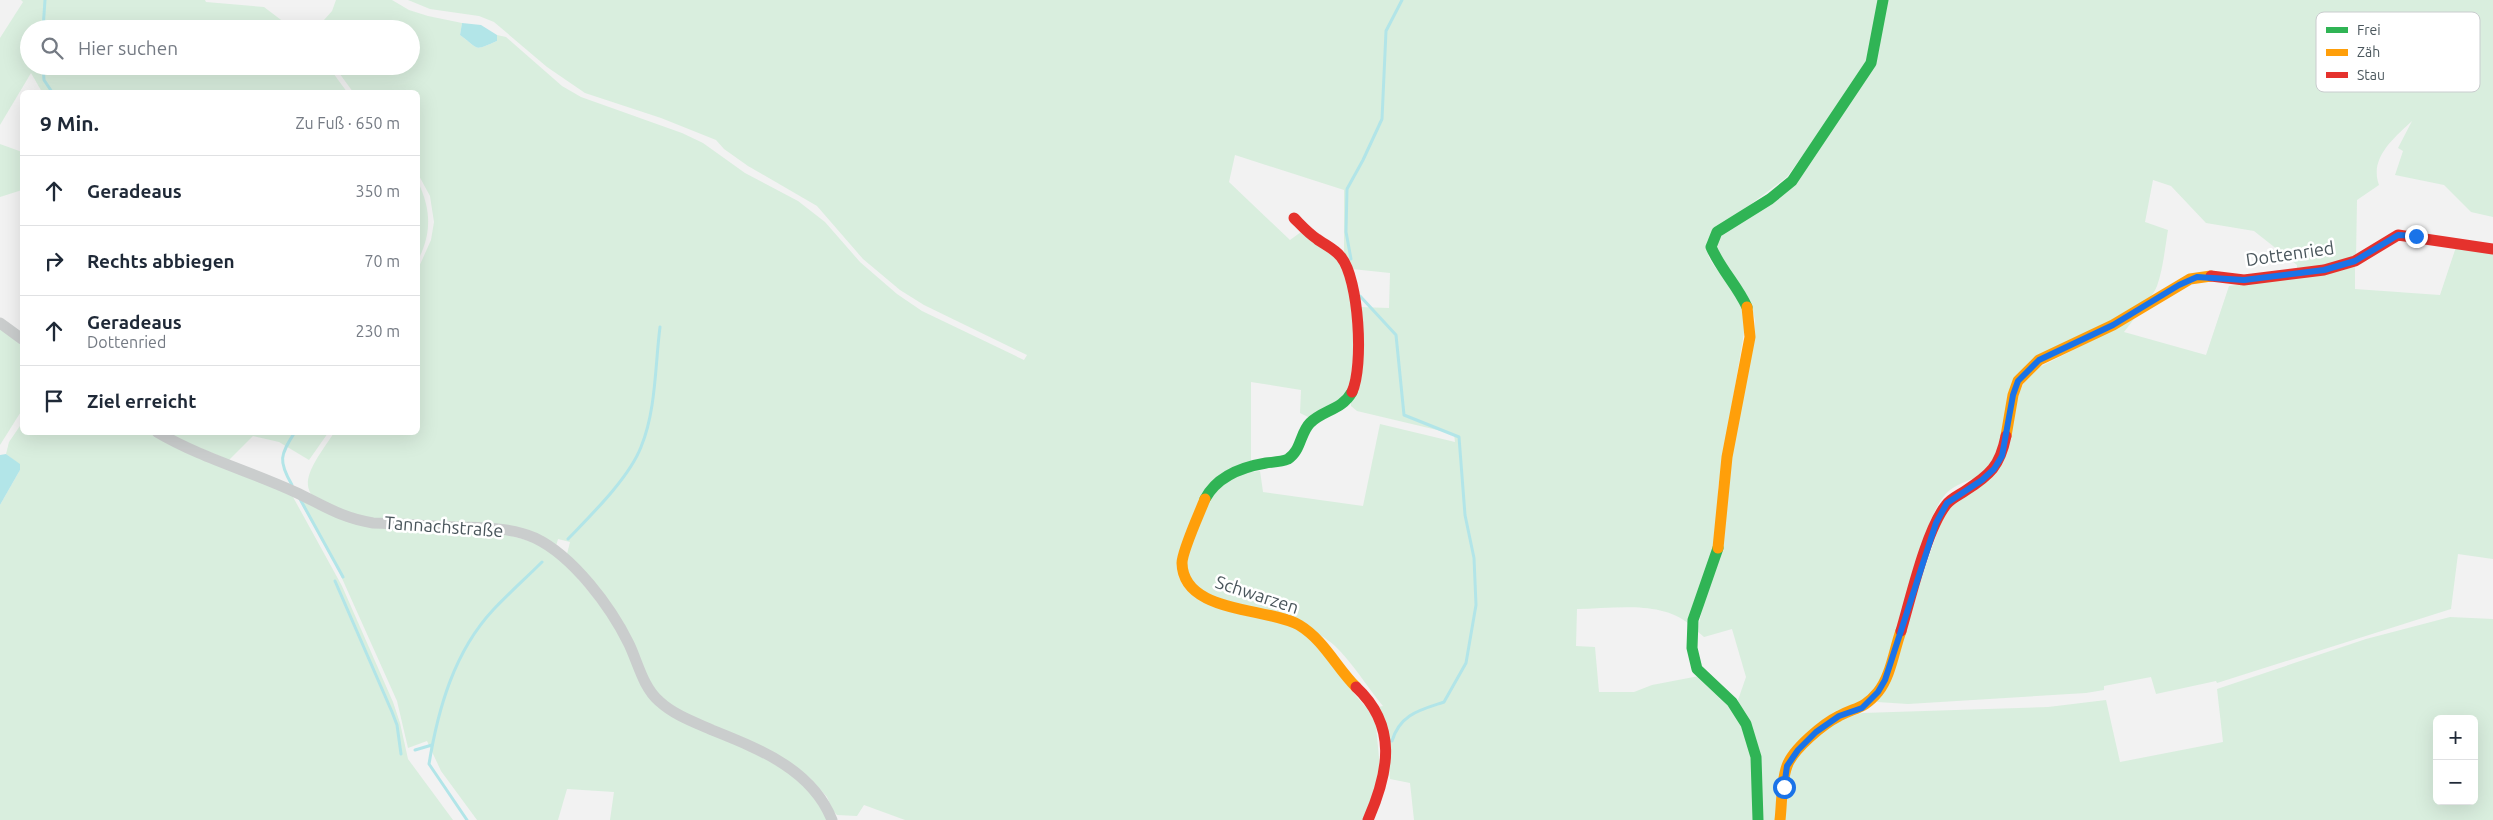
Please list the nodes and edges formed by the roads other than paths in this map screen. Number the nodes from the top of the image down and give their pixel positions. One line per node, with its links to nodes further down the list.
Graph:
1 (1883, 0): 9 (street)
2 (1294, 218): 8 (street, Schwarzen)
3 (2493, 249): 10 (street, Dottenried)
4 (0, 323): 5 (street)
5 (20, 338)
6 (164, 435): 7 (street, Tannachstraße)
7 (832, 820)
8 (1368, 820)
9 (1758, 820)
10 (1780, 820)

